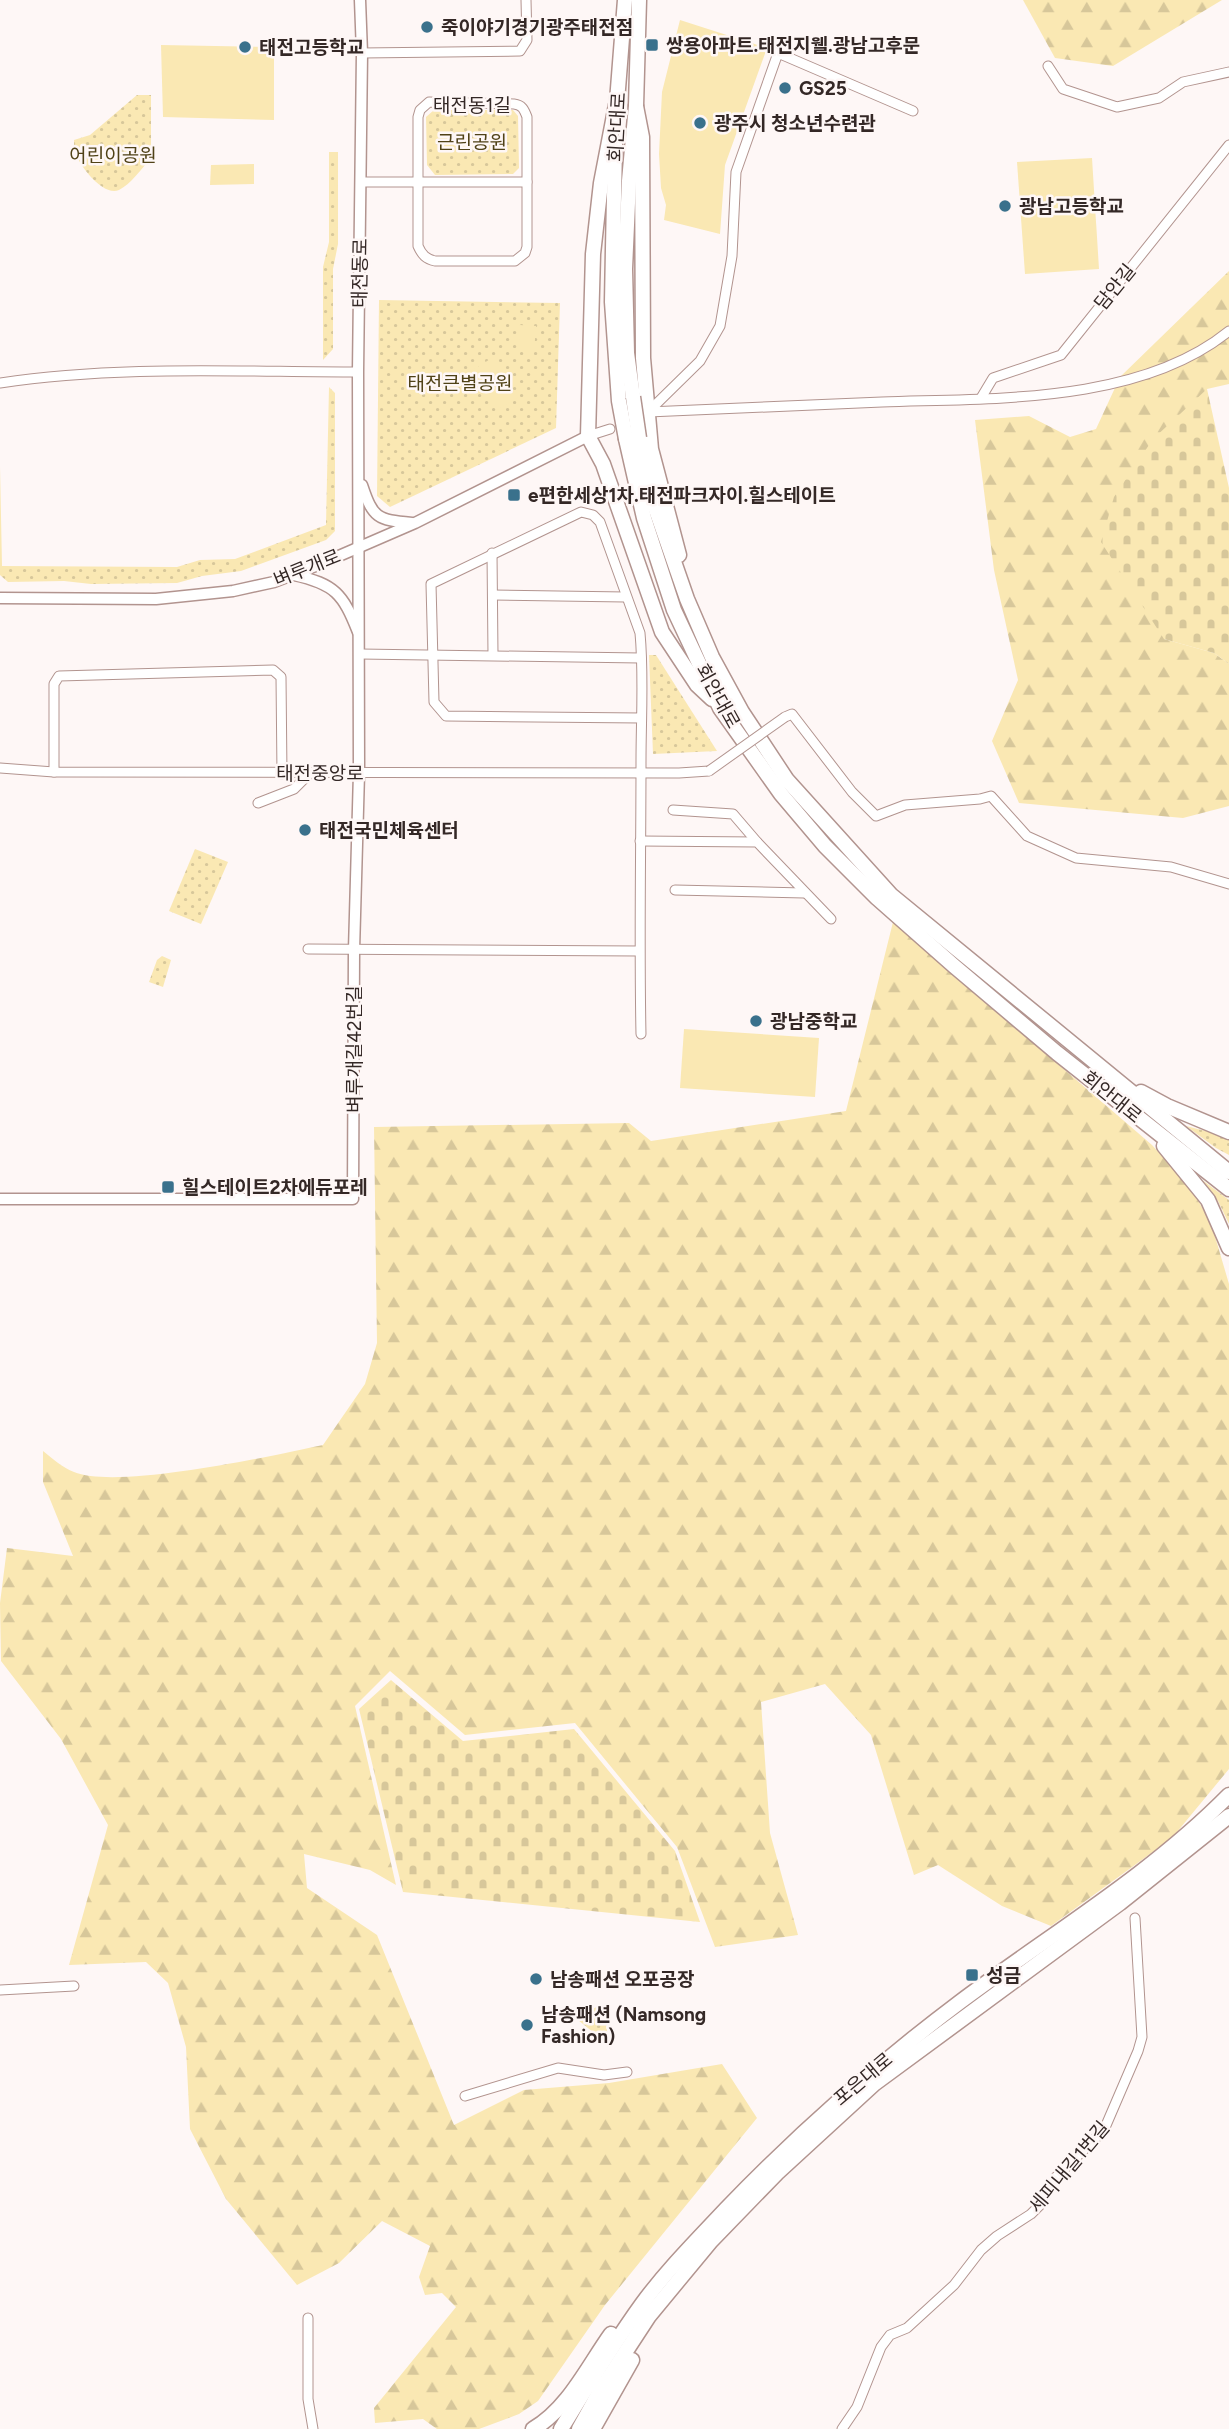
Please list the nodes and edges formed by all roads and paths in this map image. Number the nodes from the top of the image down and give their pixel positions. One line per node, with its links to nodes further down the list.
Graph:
1 (360, 0): 5 (street, 태전동로)
2 (526, 0): 5 (street)
3 (625, 0): 8 (highway, 회안대로)
4 (639, 0): 9 (highway, 회안대로)
5 (362, 52): 12 (street, 태전동로)
6 (1048, 66): 7 (street)
7 (1229, 72)
8 (616, 105): 19 (highway, 회안대로); 22 (highway)
9 (636, 106): 19 (highway, 회안대로); 20 (highway)
10 (913, 111): 20 (street)
11 (1229, 145): 18 (street, 담안길)
12 (362, 182): 13 (street); 16 (street, 태전동로)
13 (417, 182): 14 (street); 14 (street, 태전동1길); 14 (street, 태전동1길)
14 (527, 182)
15 (1229, 331): 18 (street)
16 (358, 372): 17 (street); 24 (street, 태전동로)
17 (0, 383)
18 (981, 398): 20 (street)
19 (626, 399): 23 (highway, bridge)
20 (644, 415): 38 (highway)
21 (610, 429): 22 (street)
22 (588, 436): 25 (street, 벼루개로); 37 (highway)
23 (633, 438): 37 (highway, 회안대로); 38 (highway, 회안대로)
24 (358, 474): 25 (street); 26 (street, 태전동로)
25 (415, 523): 26 (street, 벼루개로)
26 (359, 546): 28 (street, 벼루개로); 32 (street, 벼루개길42번길)
27 (492, 553): 29 (street); 30 (street); 35 (street)
28 (294, 575): 31 (street, 벼루개로); 32 (street)
29 (493, 594): 30 (street); 34 (street)
30 (625, 597): 36 (street)
31 (0, 598)
32 (360, 637): 33 (street, 벼루개길42번길)
33 (360, 654): 35 (street); 42 (street, 벼루개길42번길)
34 (493, 655): 35 (street); 36 (street)
35 (434, 656): 39 (street)
36 (640, 658): 39 (street)
37 (720, 708): 59 (highway, 회안대로)
38 (742, 712): 58 (highway, 회안대로)
39 (641, 718): 45 (street)
40 (0, 768): 41 (street, 태전중앙로)
41 (54, 772): 43 (street, 태전중앙로); 43 (street)
42 (359, 773): 44 (street, 태전중앙로); 45 (street, 태전중앙로); 55 (street, 벼루개길42번길)
43 (282, 774): 44 (street, 태전중앙로)
44 (309, 774): 46 (street)
45 (641, 774): 48 (street); 50 (street, 태전중앙로, bridge)
46 (258, 803)
47 (673, 810): 49 (street)
48 (640, 841): 49 (street); 56 (street)
49 (757, 842): 52 (street)
50 (1229, 884)
51 (675, 890): 52 (street)
52 (804, 893): 53 (street)
53 (831, 919)
54 (308, 949): 55 (street)
55 (355, 950): 56 (street); 63 (street, 벼루개길42번길)
56 (639, 951): 57 (street)
57 (641, 1034)
58 (1115, 1077): 60 (highway); 61 (highway, 회안대로)
59 (1148, 1126): 62 (highway, 회안대로); 64 (highway)
60 (1229, 1132)
61 (1229, 1172)
62 (1229, 1189)
63 (0, 1199)
64 (1229, 1248)
65 (1229, 1795): 75 (highway, 포은대로)
66 (1229, 1815): 68 (highway, 포은대로)
67 (1229, 1829): 68 (highway)
68 (1155, 1875): 74 (highway, 포은대로)
69 (1135, 1918): 82 (street, 세피내길1번길)
70 (74, 1986): 71 (street)
71 (0, 1990)
72 (627, 2072): 73 (street)
73 (465, 2096)
74 (678, 2280): 80 (highway, 포은대로); 81 (highway)
75 (642, 2304): 78 (highway); 79 (highway, 포은대로)
76 (308, 2318): 77 (street)
77 (313, 2429)
78 (533, 2429)
79 (561, 2429)
80 (579, 2429)
81 (593, 2429)
82 (842, 2429)

